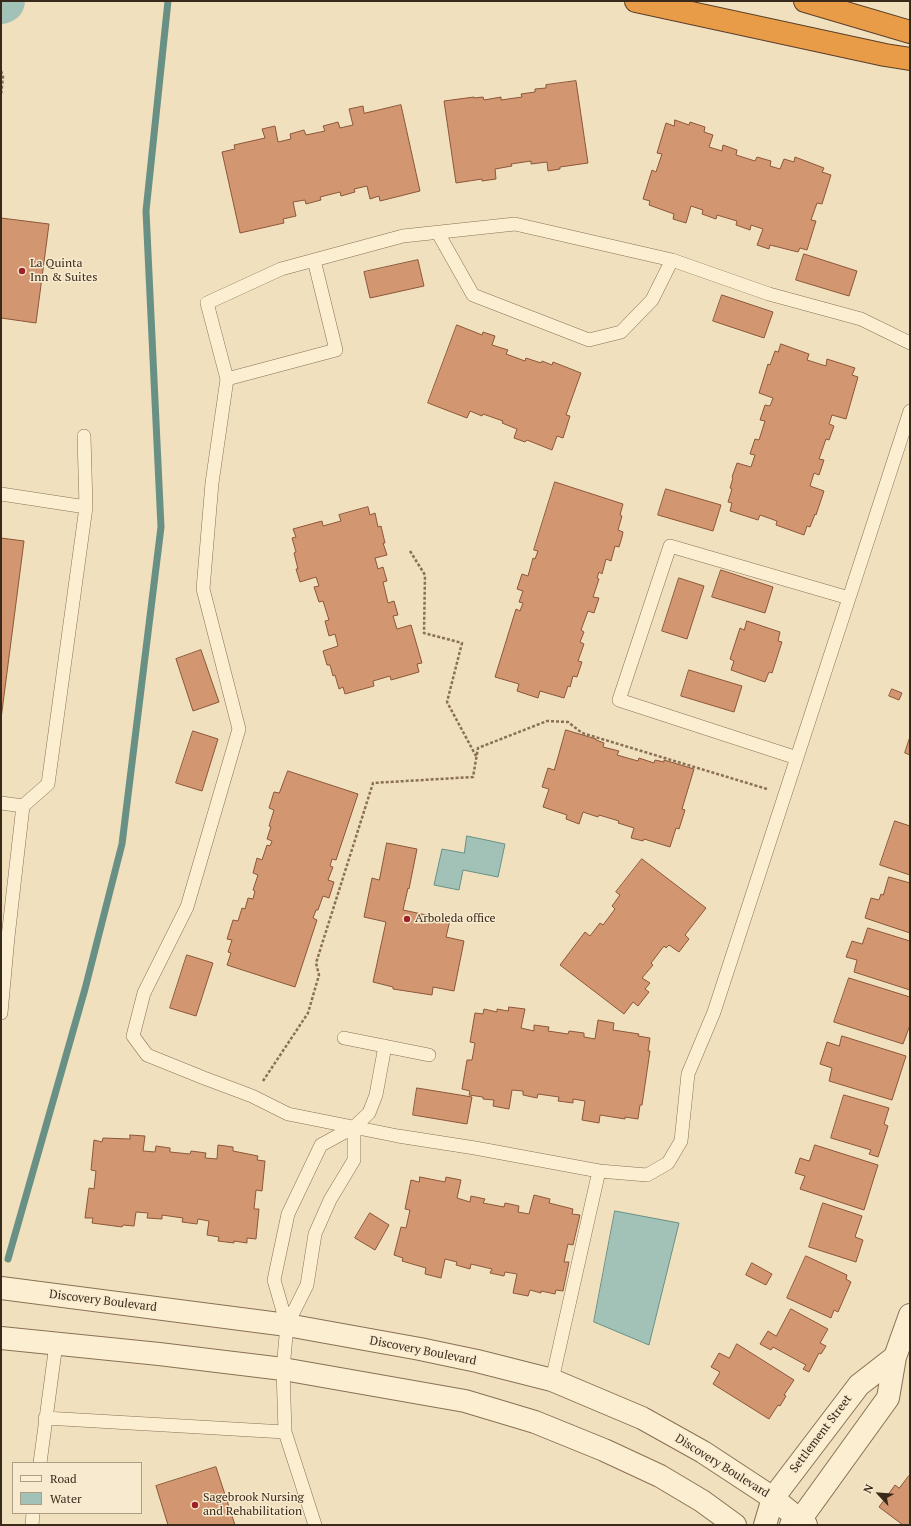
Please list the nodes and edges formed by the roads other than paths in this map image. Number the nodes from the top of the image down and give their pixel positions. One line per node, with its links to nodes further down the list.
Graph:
1 (636, 1): 4 (highway)
2 (805, 1): 3 (highway)
3 (910, 32)
4 (910, 59)
5 (438, 233): 6 (lane); 7 (lane); 7 (lane)
6 (314, 260): 9 (lane); 9 (lane)
7 (672, 260): 8 (lane)
8 (910, 343)
9 (228, 379): 23 (lane)
10 (910, 411): 14 (lane)
11 (84, 436): 13 (lane)
12 (1, 494): 13 (lane)
13 (86, 507): 17 (lane)
14 (849, 598): 15 (lane); 15 (lane)
15 (797, 758): 24 (lane)
16 (1, 803): 17 (lane)
17 (24, 806): 18 (lane)
18 (4, 936): 19 (lane)
19 (1, 1013)
20 (344, 1038): 21 (lane)
21 (384, 1046): 22 (lane); 23 (lane)
22 (429, 1056)
23 (354, 1127): 24 (lane); 27 (lane); 27 (lane)
24 (599, 1171): 32 (lane)
25 (1, 1288): 27 (street, Discovery Boulevard)
26 (910, 1315): 30 (street)
27 (287, 1325): 31 (lane); 32 (street, Discovery Boulevard)
28 (1, 1338): 29 (street)
29 (56, 1344): 31 (street); 33 (lane)
30 (896, 1357): 36 (street, Settlement Street); 38 (street)
31 (283, 1369): 34 (lane); 41 (street)
32 (552, 1380): 36 (street, Discovery Boulevard)
33 (45, 1418): 34 (lane); 35 (lane)
34 (285, 1432): 40 (lane)
35 (40, 1462)
36 (773, 1498): 38 (street, Discovery Boulevard); 42 (street, Settlement Street)
37 (34, 1514): 39 (lane)
38 (799, 1523)
39 (32, 1525)
40 (315, 1525)
41 (735, 1525)
42 (765, 1525)

